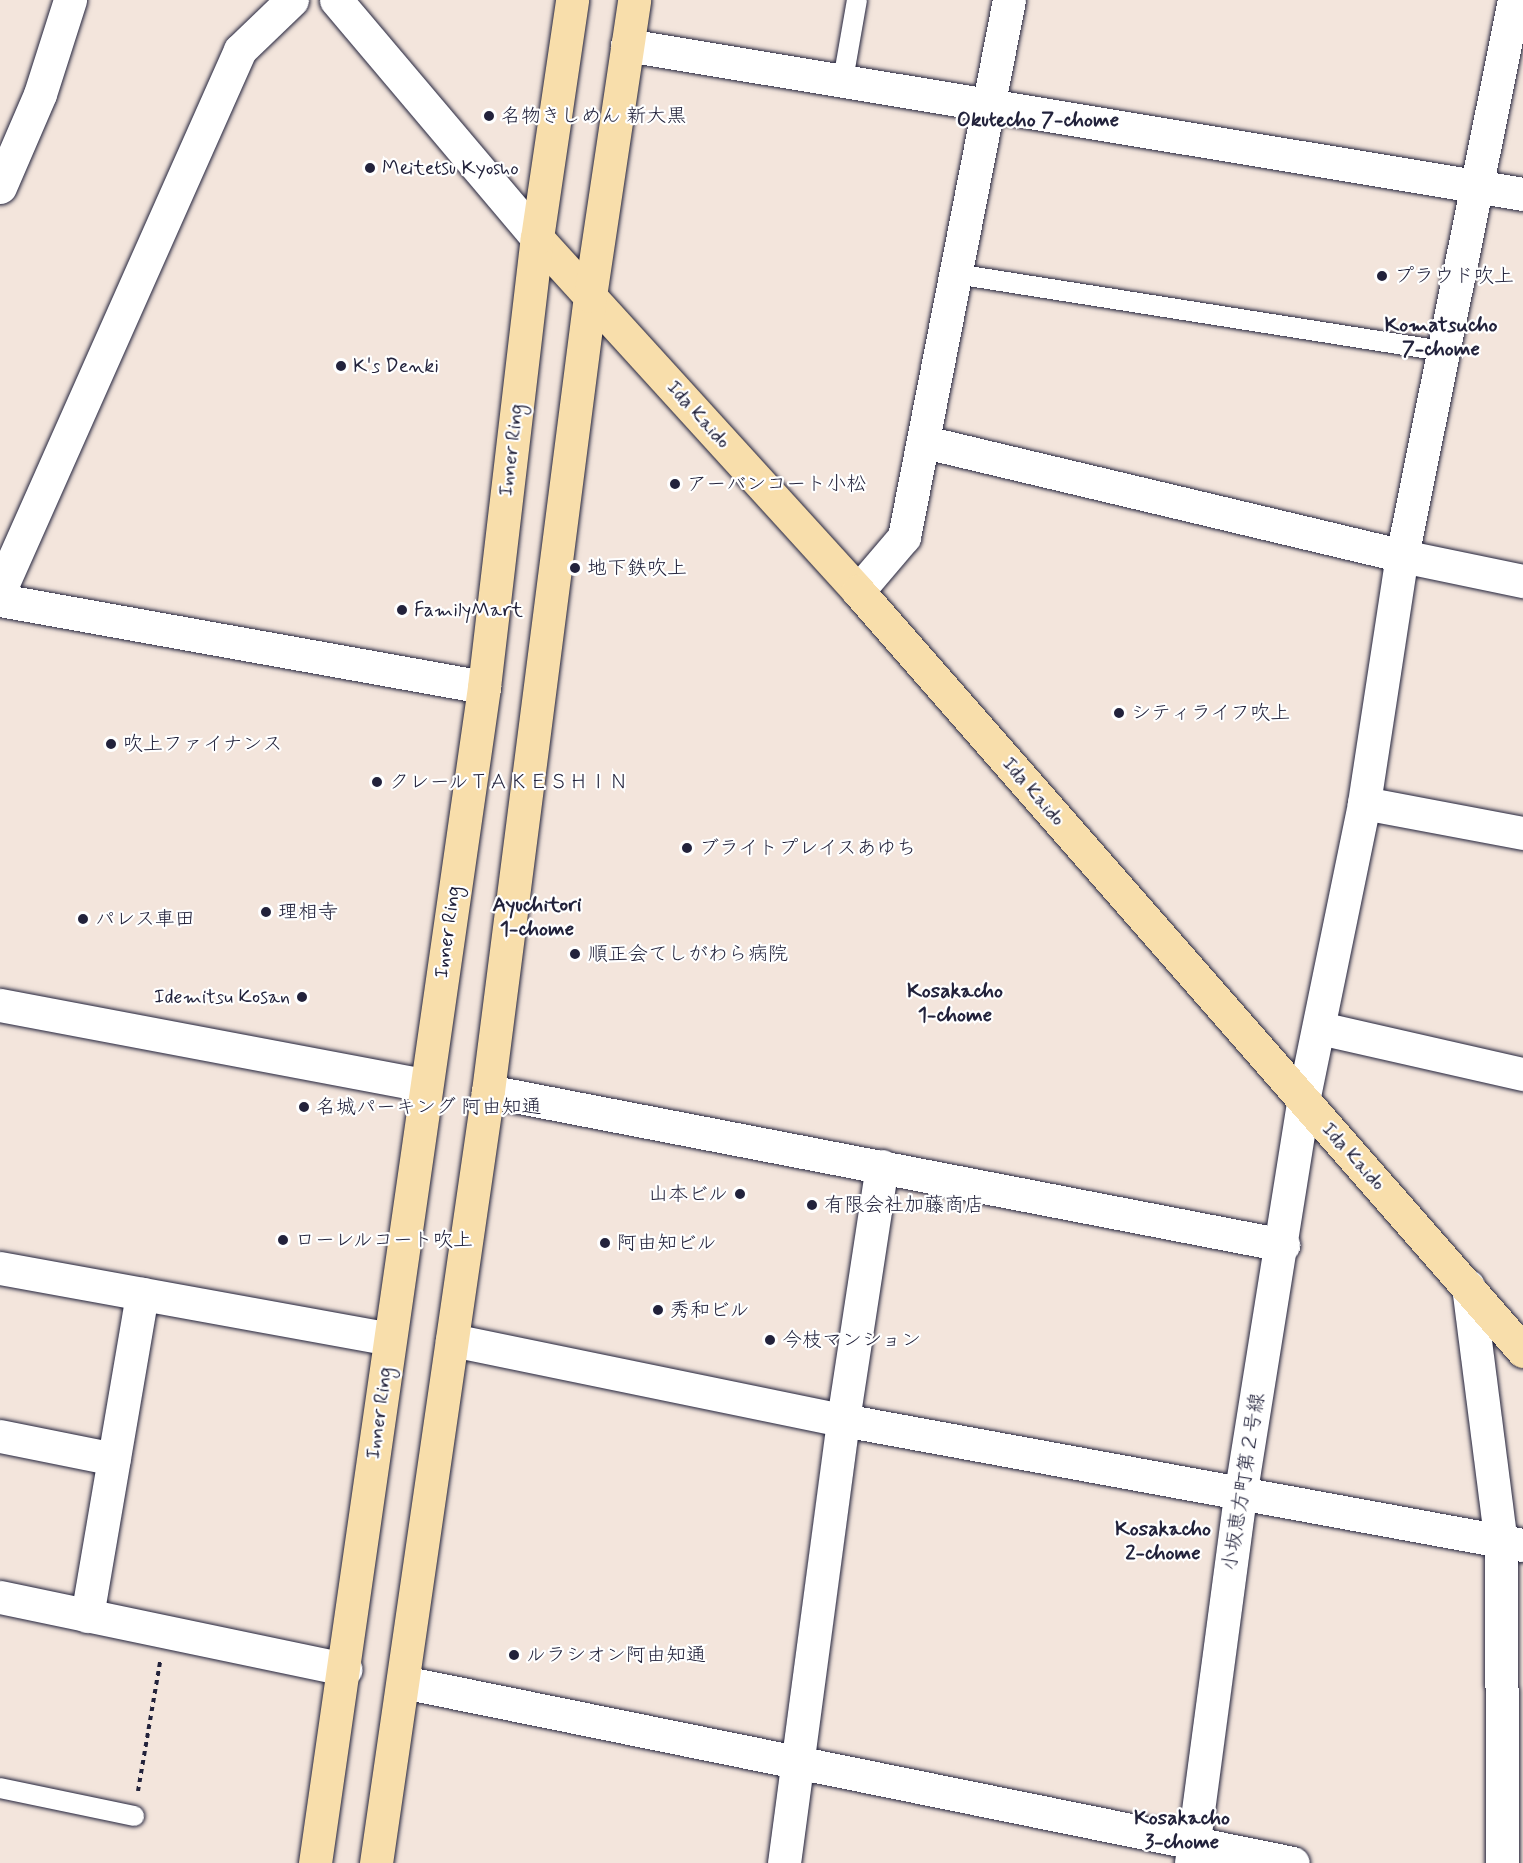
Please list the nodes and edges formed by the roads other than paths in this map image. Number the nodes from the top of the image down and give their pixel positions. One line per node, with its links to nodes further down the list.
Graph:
1 (70, 0): 12 (street)
2 (292, 0): 22 (street)
3 (336, 0): 15 (street)
4 (572, 0): 15 (main road, Inner Ring)
5 (634, 0): 9 (main road)
6 (857, 0): 10 (lane)
7 (1009, 0): 11 (street)
8 (1514, 0): 13 (street, 小坂恵方町第２号線)
9 (627, 45): 10 (street); 17 (main road)
10 (843, 80): 11 (street)
11 (987, 104): 13 (street); 16 (street)
12 (0, 187)
13 (1475, 189): 14 (street); 18 (street, 小坂恵方町第２号線)
14 (1523, 194)
15 (537, 238): 17 (main road, Ida Kaido); 25 (main road, Inner Ring)
16 (956, 274): 18 (lane); 19 (street)
17 (590, 296): 23 (main road, Ida Kaido); 32 (main road)
18 (1443, 351): 20 (street, 小坂恵方町第２号線)
19 (925, 442): 20 (street); 23 (street)
20 (1402, 556): 21 (street); 26 (street, 小坂恵方町第２号線)
21 (1523, 580)
22 (0, 590)
23 (858, 591): 33 (main road, Ida Kaido)
24 (0, 600): 25 (street)
25 (484, 687): 31 (main road, Inner Ring)
26 (1364, 803): 27 (street); 29 (street, 小坂恵方町第２号線)
27 (1523, 832)
28 (0, 1005): 31 (street)
29 (1320, 1028): 30 (street); 33 (street, 小坂恵方町第２号線)
30 (1523, 1074)
31 (425, 1085): 39 (main road, Inner Ring)
32 (488, 1091): 34 (street); 40 (main road)
33 (1303, 1101): 35 (street, 小坂恵方町第２号線); 37 (main road, Ida Kaido)
34 (882, 1166): 35 (street); 42 (street)
35 (1283, 1245): 45 (street, 小坂恵方町第２号線)
36 (0, 1268): 38 (street)
37 (1468, 1286): 41 (main road, Ida Kaido); 46 (street)
38 (142, 1294): 39 (street); 44 (street)
39 (390, 1340): 49 (main road, Inner Ring)
40 (452, 1340): 42 (street); 50 (main road)
41 (1523, 1351)
42 (843, 1420): 45 (street); 51 (street)
43 (0, 1436): 44 (street)
44 (114, 1459): 48 (street)
45 (1241, 1490): 46 (street); 54 (street, 小坂恵方町第２号線)
46 (1512, 1544): 59 (street)
47 (0, 1598): 48 (street)
48 (87, 1616): 49 (street)
49 (346, 1669): 55 (main road, Inner Ring)
50 (403, 1682): 51 (street); 56 (main road)
51 (798, 1761): 54 (street); 57 (street)
52 (0, 1788): 53 (lane)
53 (134, 1816)
54 (1192, 1852): 58 (street)
55 (315, 1863)
56 (376, 1863)
57 (784, 1863)
58 (1293, 1863)
59 (1502, 1863)

